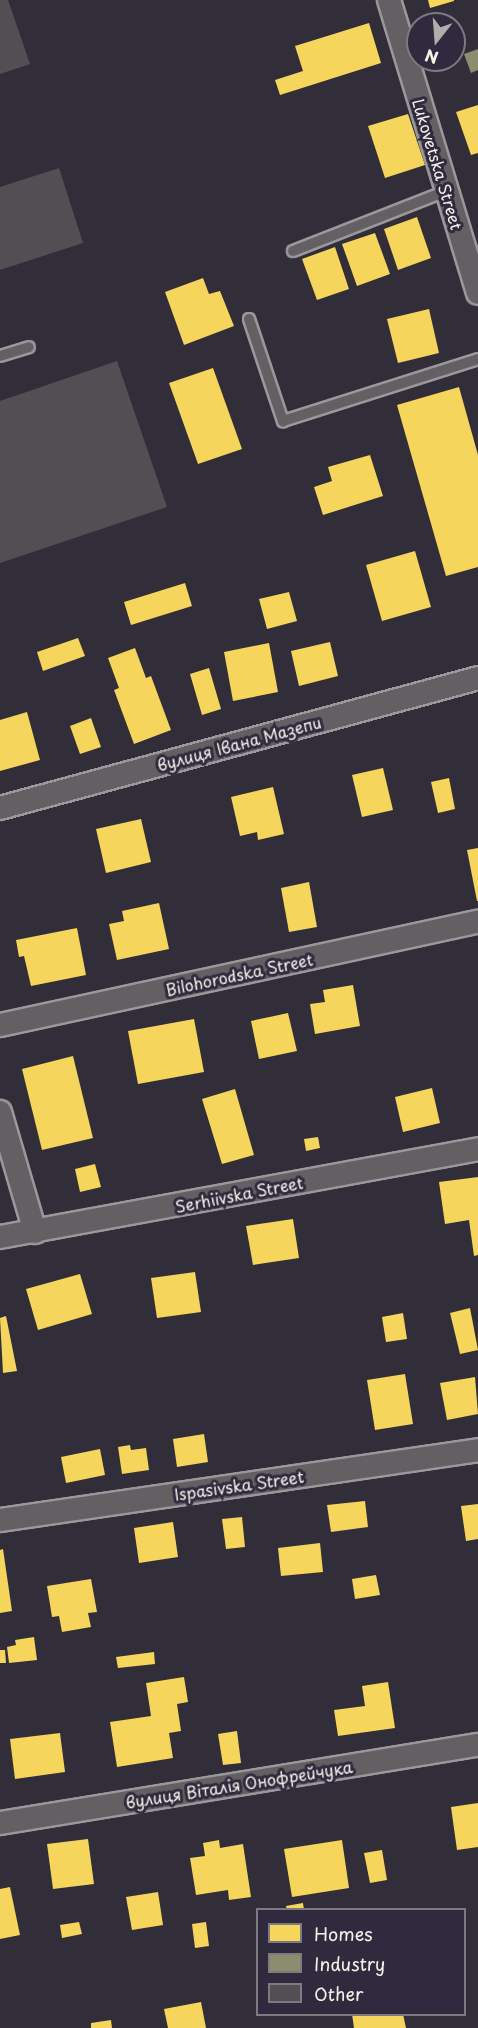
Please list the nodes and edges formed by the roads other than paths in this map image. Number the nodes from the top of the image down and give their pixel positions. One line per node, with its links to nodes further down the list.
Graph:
1 (389, 0): 2 (street, Lukovetska Street)
2 (446, 191): 3 (lane); 4 (street, Lukovetska Street)
3 (293, 251)
4 (478, 293)
5 (249, 319): 8 (lane)
6 (29, 347): 7 (lane)
7 (0, 356)
8 (478, 359)
9 (478, 678): 10 (street, вулиця Івана Мазепи)
10 (0, 808)
11 (478, 922): 12 (street, Bilohorodska Street)
12 (0, 1025)
13 (0, 1112): 15 (street)
14 (478, 1149): 15 (street, Serhiivska Street)
15 (35, 1232): 16 (street, Serhiivska Street)
16 (0, 1237)
17 (478, 1450): 18 (street, Ispasivska Street)
18 (0, 1520)
19 (478, 1745): 20 (street, вулиця Віталія Онофрейчука)
20 (0, 1823)

